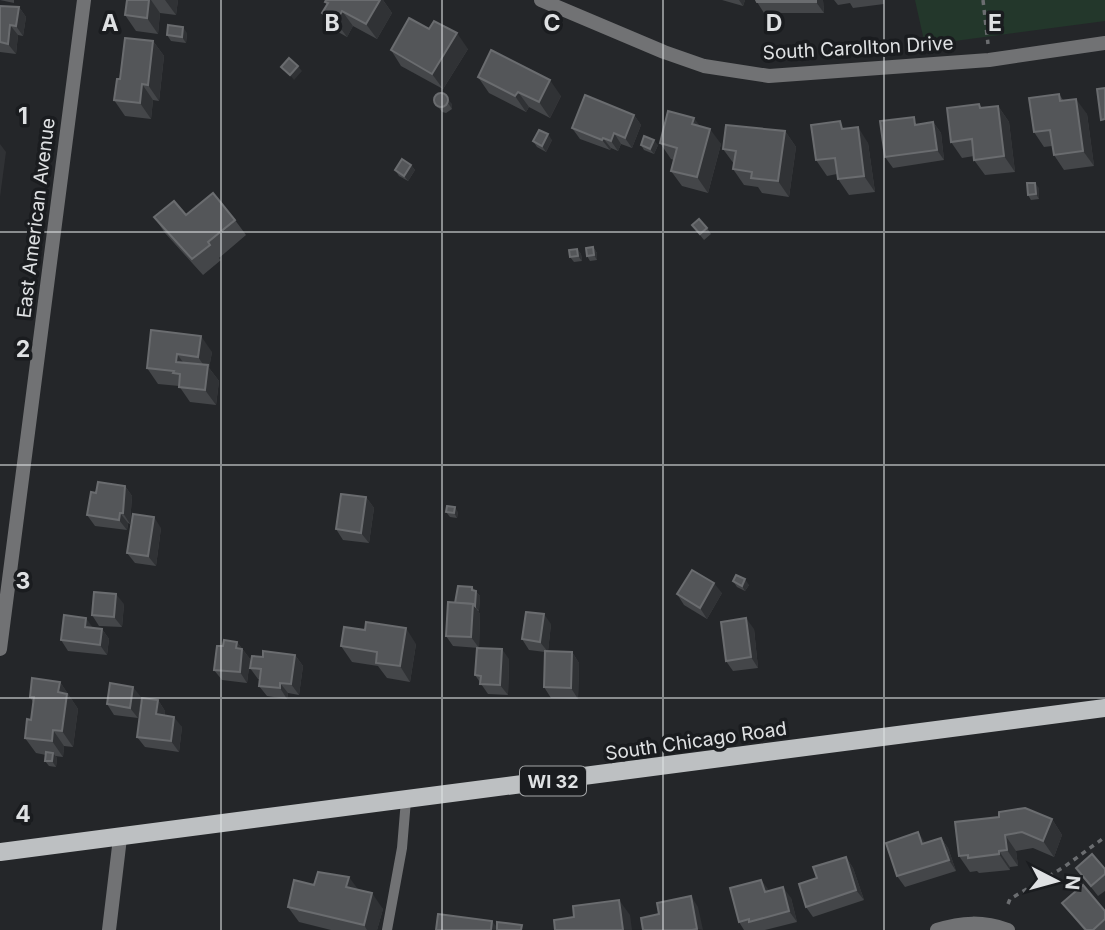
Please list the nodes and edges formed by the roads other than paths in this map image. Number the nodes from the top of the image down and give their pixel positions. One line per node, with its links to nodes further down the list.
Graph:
1 (84, 0): 4 (street, East American Avenue)
2 (541, 0): 3 (street, South Carollton Drive)
3 (1105, 43)
4 (0, 649)
5 (1105, 708): 6 (main road, South Chicago Road / WI 32)
6 (406, 800): 7 (main road, South Chicago Road / WI 32); 10 (lane)
7 (120, 838): 8 (main road, South Chicago Road / WI 32); 9 (street)
8 (0, 852)
9 (109, 930)
10 (387, 930)
11 (937, 930): 12 (street)
12 (1008, 930)

